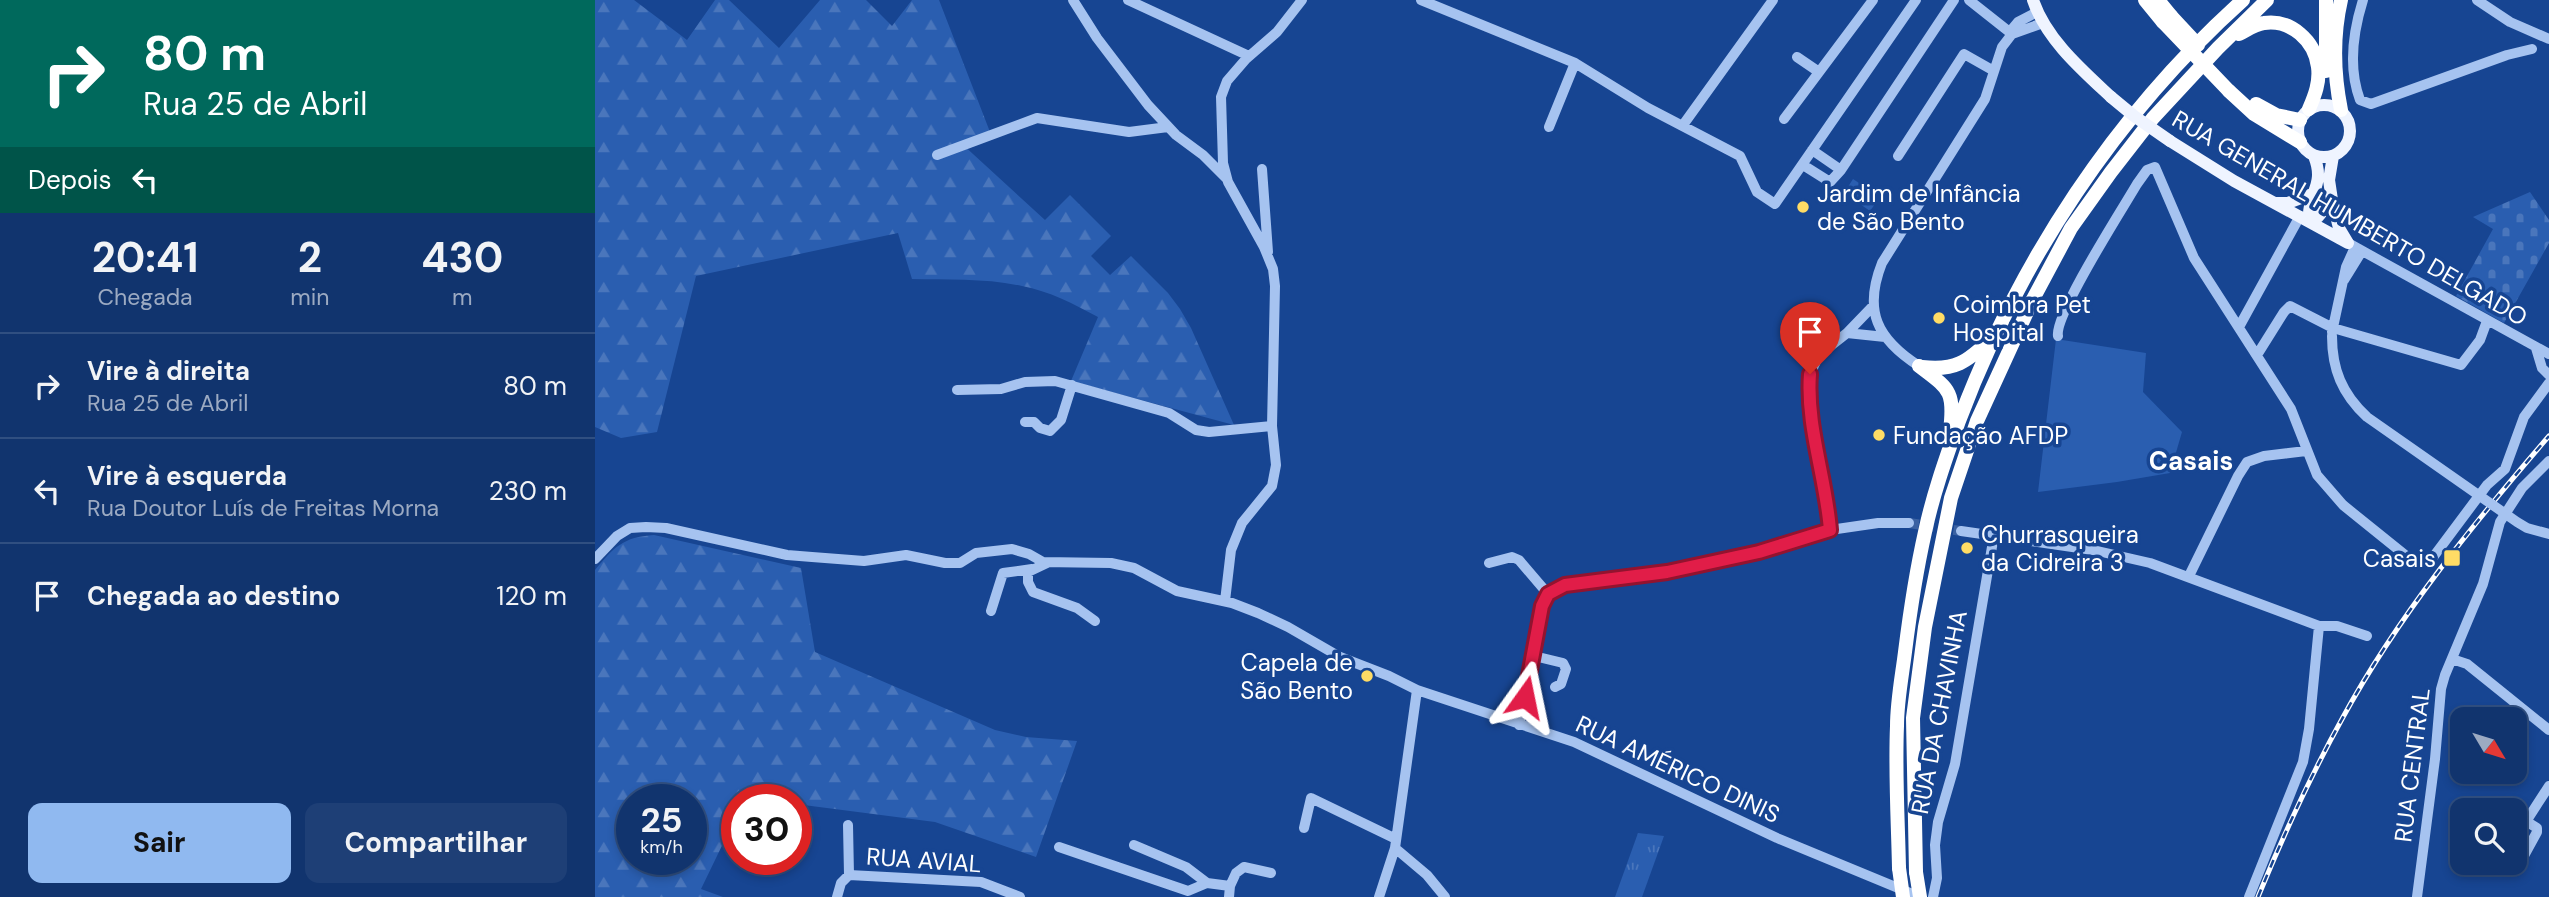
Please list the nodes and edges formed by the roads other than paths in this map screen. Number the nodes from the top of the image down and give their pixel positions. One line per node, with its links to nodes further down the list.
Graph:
1 (1073, 0): 36 (street)
2 (1128, 0): 26 (street)
3 (1302, 0): 26 (street)
4 (1421, 0): 28 (street)
5 (1773, 0): 35 (street)
6 (1916, 0): 39 (street)
7 (1954, 0): 46 (street)
8 (1969, 0): 21 (street)
9 (2145, 0): 20 (highway)
10 (2158, 0): 20 (highway)
11 (2230, 0): 22 (highway)
12 (2243, 0): 22 (highway)
13 (2267, 0): 24 (highway)
14 (2326, 0): 32 (highway)
15 (2341, 0): 32 (highway)
16 (2363, 0): 25 (street)
17 (2477, 0): 23 (street)
18 (1871, 1): 30 (street)
19 (2037, 12): 21 (street); 50 (main road, RUA GENERAL HUMBERTO DELGADO, bridge)
20 (2167, 19): 31 (highway, bridge)
21 (2012, 34): 29 (street)
22 (2204, 35): 63 (highway)
23 (2549, 39)
24 (2218, 48): 33 (highway); 118 (highway, bridge)
25 (2532, 49)
26 (1249, 56): 47 (street)
27 (1797, 57): 30 (street)
28 (1575, 63): 35 (street); 37 (street)
29 (1994, 71): 41 (street); 56 (street)
30 (1819, 72): 34 (street)
31 (2232, 88): 33 (highway); 38 (highway)
32 (2337, 108): 33 (main road); 43 (main road)
33 (2305, 115): 38 (main road)
34 (1784, 119)
35 (1683, 125): 44 (street)
36 (1168, 127): 40 (street); 47 (street)
37 (1549, 127)
38 (2300, 142): 42 (main road)
39 (1812, 150): 44 (street); 46 (street)
40 (937, 155)
41 (1898, 156)
42 (2314, 156): 43 (main road); 48 (main road)
43 (2333, 156): 49 (main road)
44 (1803, 165): 46 (street)
45 (1262, 169): 53 (street)
46 (1840, 170)
47 (1227, 180): 53 (street)
48 (2312, 194): 50 (main road); 51 (main road)
49 (2332, 200): 51 (main road); 52 (main road)
50 (2276, 203): 51 (main road, RUA GENERAL HUMBERTO DELGADO)
51 (2304, 219): 52 (main road, RUA GENERAL HUMBERTO DELGADO); 59 (street)
52 (2351, 245): 54 (street, RUA GENERAL HUMBERTO DELGADO); 55 (street); 55 (street)
53 (1269, 259): 74 (street)
54 (2378, 260): 55 (street); 58 (street, RUA GENERAL HUMBERTO DELGADO)
55 (2349, 268): 60 (street)
56 (1873, 306): 57 (street); 65 (street)
57 (1860, 320): 61 (street); 62 (street)
58 (2487, 321): 60 (street); 66 (street, RUA GENERAL HUMBERTO DELGADO)
59 (2239, 327): 64 (street); 67 (street)
60 (2332, 332): 67 (street); 81 (street, bridge)
61 (1847, 333): 62 (street); 79 (street)
62 (1866, 334): 65 (street)
63 (1996, 334): 68 (highway); 76 (highway)
64 (2058, 336)
65 (1885, 337): 68 (street)
66 (2545, 353): 69 (street, RUA GENERAL HUMBERTO DELGADO)
67 (2257, 355): 75 (street)
68 (1919, 366): 76 (highway)
69 (2549, 376)
70 (2549, 383): 75 (street)
71 (1072, 385): 72 (street); 73 (street); 74 (street)
72 (957, 390)
73 (1025, 422)
74 (1272, 426): 89 (street)
75 (2306, 452): 87 (street)
76 (1948, 453): 117 (highway, bridge)
77 (2549, 461): 95 (street, RUA CENTRAL)
78 (1909, 523): 79 (street)
79 (1830, 530): 88 (street)
80 (1961, 531): 82 (street)
81 (2549, 534)
82 (1994, 535): 87 (street); 119 (street, RUA DA CHAVINHA)
83 (595, 559): 84 (street)
84 (1047, 562): 86 (street); 89 (street, RUA AMÉRICO DINIS)
85 (1489, 563): 88 (street)
86 (1032, 569): 90 (street); 91 (street)
87 (2189, 576): 92 (street)
88 (1548, 594): 94 (street)
89 (1225, 601): 97 (street, RUA AMÉRICO DINIS)
90 (992, 611)
91 (1095, 621)
92 (2319, 626): 93 (street); 120 (street)
93 (2367, 636)
94 (1534, 656): 96 (street); 98 (street)
95 (2452, 659): 99 (street); 121 (street, RUA CENTRAL)
96 (1555, 687)
97 (1417, 690): 98 (street, RUA AMÉRICO DINIS); 104 (street)
98 (1519, 725): 118 (street, RUA AMÉRICO DINIS)
99 (2549, 730)
100 (2549, 786): 101 (street)
101 (2527, 820): 107 (street)
102 (848, 825): 109 (street)
103 (1304, 828): 104 (street)
104 (1395, 843): 115 (street); 116 (street)
105 (1134, 845): 110 (street)
106 (1059, 847): 110 (street)
107 (2527, 852)
108 (1271, 873): 111 (street)
109 (849, 875): 112 (street, RUA AVIAL); 113 (street, RUA AVIAL)
110 (1207, 883): 111 (street)
111 (1230, 886): 114 (street)
112 (837, 897)
113 (1020, 897)
114 (1229, 897)
115 (1379, 897)
116 (1445, 897)
117 (1903, 897)
118 (1920, 897)
119 (1933, 897)
120 (2249, 897)
121 (2417, 897)

